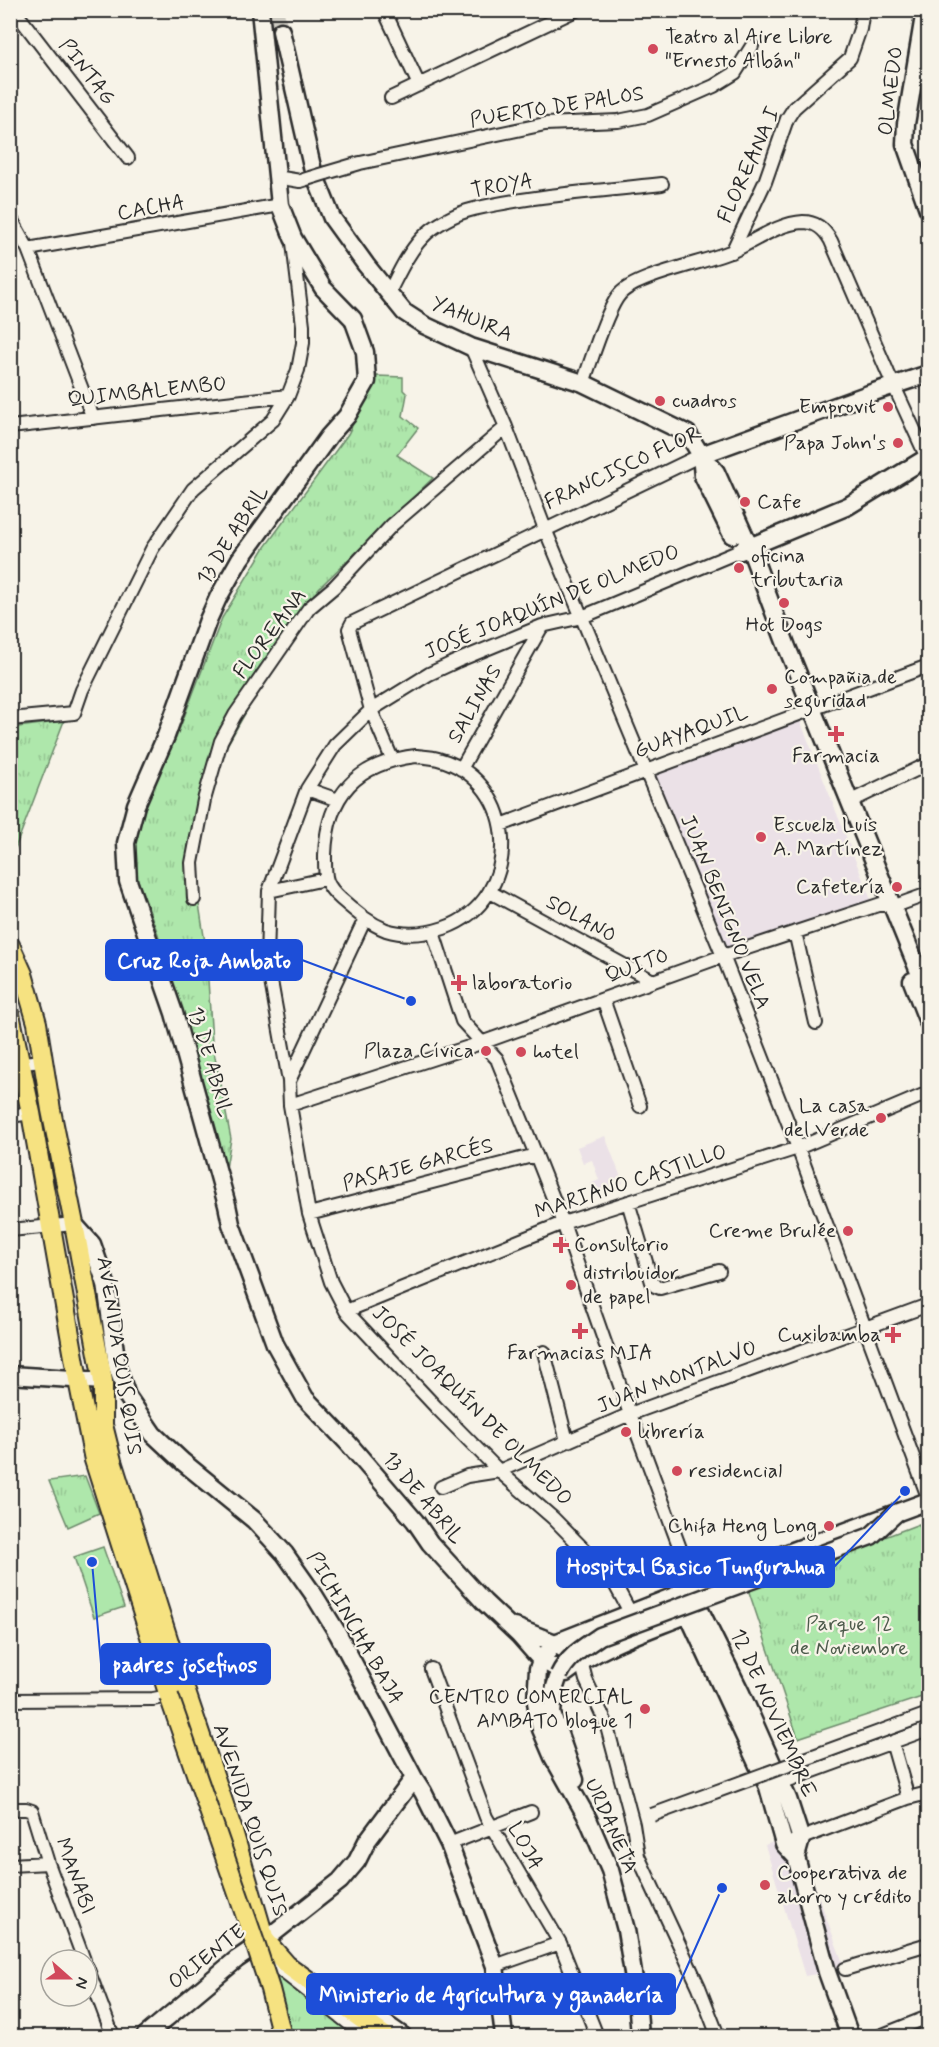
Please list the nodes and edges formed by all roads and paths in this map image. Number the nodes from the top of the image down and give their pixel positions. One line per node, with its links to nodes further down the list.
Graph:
1 (14, 10): 14 (street, PINTAG)
2 (250, 10): 10 (street)
3 (260, 10): 10 (street)
4 (384, 10): 12 (street)
5 (576, 10): 8 (street)
6 (863, 10): 22 (street, FLOREANA I)
7 (925, 10): 18 (street, OLMEDO)
8 (553, 15): 12 (street)
9 (281, 31): 23 (street, YAHUIRA)
10 (264, 37): 15 (street)
11 (752, 46): 15 (street, PUERTO DE PALOS, bridge)
12 (419, 85): 13 (street)
13 (391, 98)
14 (128, 158)
15 (276, 177): 17 (street)
16 (662, 184): 23 (street, TROYA)
17 (280, 205): 20 (street); 21 (street, CACHA)
18 (928, 209)
19 (10, 217): 21 (street)
20 (293, 237): 28 (street); 103 (street, 13 DE ABRIL)
21 (28, 249): 29 (street)
22 (732, 252): 26 (street, FLOREANA I); 27 (street)
23 (388, 294): 24 (street, YAHUIRA)
24 (471, 347): 26 (street, YAHUIRA); 31 (street, JUAN BENIGNO VELA)
25 (928, 374): 27 (street, FRANCISCO FLOR)
26 (583, 382): 32 (street, YAHUIRA)
27 (894, 386): 32 (street, FRANCISCO FLOR); 33 (street)
28 (288, 396): 29 (street, QUIMBALEMBO); 41 (street)
29 (93, 418): 30 (street, QUIMBALEMBO)
30 (10, 427)
31 (506, 427): 34 (street, JUAN BENIGNO VELA); 54 (street, FLOREANA)
32 (701, 455): 34 (street, FRANCISCO FLOR); 35 (street)
33 (928, 458): 35 (street, JOSÉ JOAQUÍN DE OLMEDO)
34 (545, 529): 36 (street, JUAN BENIGNO VELA); 39 (street, FRANCISCO FLOR)
35 (745, 550): 36 (street, JOSÉ JOAQUÍN DE OLMEDO); 40 (street)
36 (582, 617): 37 (street, JOSÉ JOAQUÍN DE OLMEDO); 45 (street, JUAN BENIGNO VELA)
37 (542, 627): 39 (street, JOSÉ JOAQUÍN DE OLMEDO); 44 (street, SALINAS)
38 (928, 666): 40 (street, GUAYAQUIL)
39 (371, 710): 42 (street); 46 (street, JOSÉ JOAQUÍN DE OLMEDO)
40 (807, 710): 45 (street, GUAYAQUIL); 48 (street); 55 (street)
41 (10, 719)
42 (392, 759): 44 (street); 47 (street)
43 (928, 764): 48 (street)
44 (461, 769): 49 (street)
45 (645, 770): 49 (street, GUAYAQUIL); 60 (street, JUAN BENIGNO VELA)
46 (308, 789): 47 (street); 51 (street, JOSÉ JOAQUÍN DE OLMEDO)
47 (338, 800): 50 (street)
48 (849, 802): 55 (street)
49 (501, 825): 52 (street)
50 (325, 879): 51 (street); 56 (street)
51 (269, 891): 70 (street, JOSÉ JOAQUÍN DE OLMEDO)
52 (490, 892): 57 (street); 61 (street, SOLANO)
53 (928, 894): 55 (street, QUITO)
54 (194, 899)
55 (887, 906): 58 (street, QUITO); 62 (street); 65 (street)
56 (365, 920): 57 (street); 70 (street)
57 (433, 932): 67 (street)
58 (795, 932): 60 (street, QUITO); 66 (street)
59 (11, 947): 68 (main road, AVENIDA QUIS QUIS)
60 (723, 956): 61 (street, QUITO); 76 (street, JUAN BENIGNO VELA)
61 (653, 981): 63 (street, QUITO)
62 (928, 994)
63 (603, 999): 67 (street, QUITO); 73 (street)
64 (10, 1014): 69 (main road, AVENIDA QUIS QUIS)
65 (928, 1022)
66 (816, 1023)
67 (481, 1042): 72 (street, QUITO); 77 (street)
68 (44, 1061): 69 (street); 81 (main road, AVENIDA QUIS QUIS)
69 (16, 1064): 74 (main road, AVENIDA QUIS QUIS)
70 (289, 1081): 72 (street, JOSÉ JOAQUÍN DE OLMEDO)
71 (928, 1094): 76 (street, MARIANO CASTILLO)
72 (290, 1105): 79 (street, JOSÉ JOAQUÍN DE OLMEDO)
73 (639, 1106)
74 (31, 1113): 75 (street); 82 (main road, AVENIDA QUIS QUIS)
75 (10, 1116)
76 (798, 1148): 78 (street, MARIANO CASTILLO); 87 (street, JUAN BENIGNO VELA)
77 (536, 1155): 79 (street, PASAJE GARCÉS); 80 (street)
78 (627, 1202): 80 (street, MARIANO CASTILLO); 84 (street)
79 (309, 1214): 86 (street, JOSÉ JOAQUÍN DE OLMEDO)
80 (563, 1222): 86 (street, MARIANO CASTILLO); 92 (street)
81 (74, 1224): 82 (street); 91 (main road, AVENIDA QUIS QUIS); 115 (street, PICHINCHA BAJA)
82 (51, 1225): 83 (street); 90 (main road, AVENIDA QUIS QUIS)
83 (10, 1230)
84 (718, 1272)
85 (928, 1305): 87 (street, JUAN MONTALVO)
86 (346, 1311): 94 (street, JOSÉ JOAQUÍN DE OLMEDO)
87 (866, 1327): 92 (street, JUAN MONTALVO); 96 (street, JUAN BENIGNO VELA)
88 (544, 1352): 93 (street)
89 (10, 1375): 90 (street)
90 (78, 1380): 91 (street); 110 (main road, AVENIDA QUIS QUIS)
91 (103, 1381): 132 (main road, AVENIDA QUIS QUIS)
92 (630, 1414): 93 (street, JUAN MONTALVO); 98 (street)
93 (567, 1441): 94 (street, JUAN MONTALVO)
94 (499, 1471): 95 (street, JUAN MONTALVO); 101 (street, JOSÉ JOAQUÍN DE OLMEDO)
95 (441, 1487)
96 (928, 1499): 97 (street)
97 (896, 1513): 99 (street); 108 (street, bridge)
98 (686, 1562): 99 (street); 100 (street)
99 (728, 1575): 100 (street)
100 (685, 1592): 101 (street); 102 (street, 12 DE NOVIEMBRE); 116 (street, 12 DE NOVIEMBRE)
101 (631, 1614): 104 (street)
102 (688, 1614): 106 (street); 116 (street, 12 DE NOVIEMBRE)
103 (506, 1623): 104 (street, 13 DE ABRIL); 105 (street, 13 DE ABRIL)
104 (555, 1643): 105 (street); 106 (street, 13 DE ABRIL)
105 (541, 1660): 108 (street, 13 DE ABRIL); 121 (street, URDANETA)
106 (581, 1661): 108 (street); 109 (street)
107 (431, 1670): 123 (street, LOJA)
108 (563, 1674): 109 (street, 13 DE ABRIL); 121 (street)
109 (586, 1680): 122 (street)
110 (168, 1696): 111 (street); 140 (main road, AVENIDA QUIS QUIS, bridge)
111 (10, 1700)
112 (928, 1714): 122 (street, bridge)
113 (928, 1729): 114 (street)
114 (892, 1742): 116 (street); 118 (street)
115 (414, 1778): 125 (street, PICHINCHA BAJA); 132 (street, ORIENTE)
116 (774, 1785): 124 (street, 12 DE NOVIEMBRE); 126 (street, 12 DE NOVIEMBRE)
117 (928, 1793): 118 (street)
118 (908, 1798): 124 (street)
119 (10, 1809): 128 (street, MANABI)
120 (531, 1812): 123 (street)
121 (588, 1819): 146 (street, URDANETA)
122 (633, 1824): 147 (street)
123 (492, 1827): 125 (street); 130 (street, LOJA)
124 (801, 1839): 126 (street); 127 (street)
125 (450, 1844): 134 (street, PICHINCHA BAJA)
126 (784, 1844): 127 (street, 12 DE NOVIEMBRE)
127 (796, 1857): 148 (street, 12 DE NOVIEMBRE)
128 (48, 1863): 129 (street); 133 (street, MANABI)
129 (10, 1865)
130 (560, 1943): 134 (street); 145 (street, LOJA)
131 (928, 1944): 135 (street)
132 (259, 1945): 139 (street, ORIENTE); 141 (street); 142 (main road); 143 (street)
133 (80, 1948)
134 (495, 1966): 144 (street, PICHINCHA BAJA)
135 (845, 1969)
136 (99, 1998): 138 (street)
137 (928, 2017): 149 (street)
138 (114, 2037)
139 (145, 2037)
140 (282, 2037)
141 (365, 2037)
142 (385, 2037)
143 (403, 2037)
144 (504, 2037)
145 (597, 2037)
146 (640, 2037)
147 (718, 2037)
148 (850, 2037)
149 (880, 2037)

